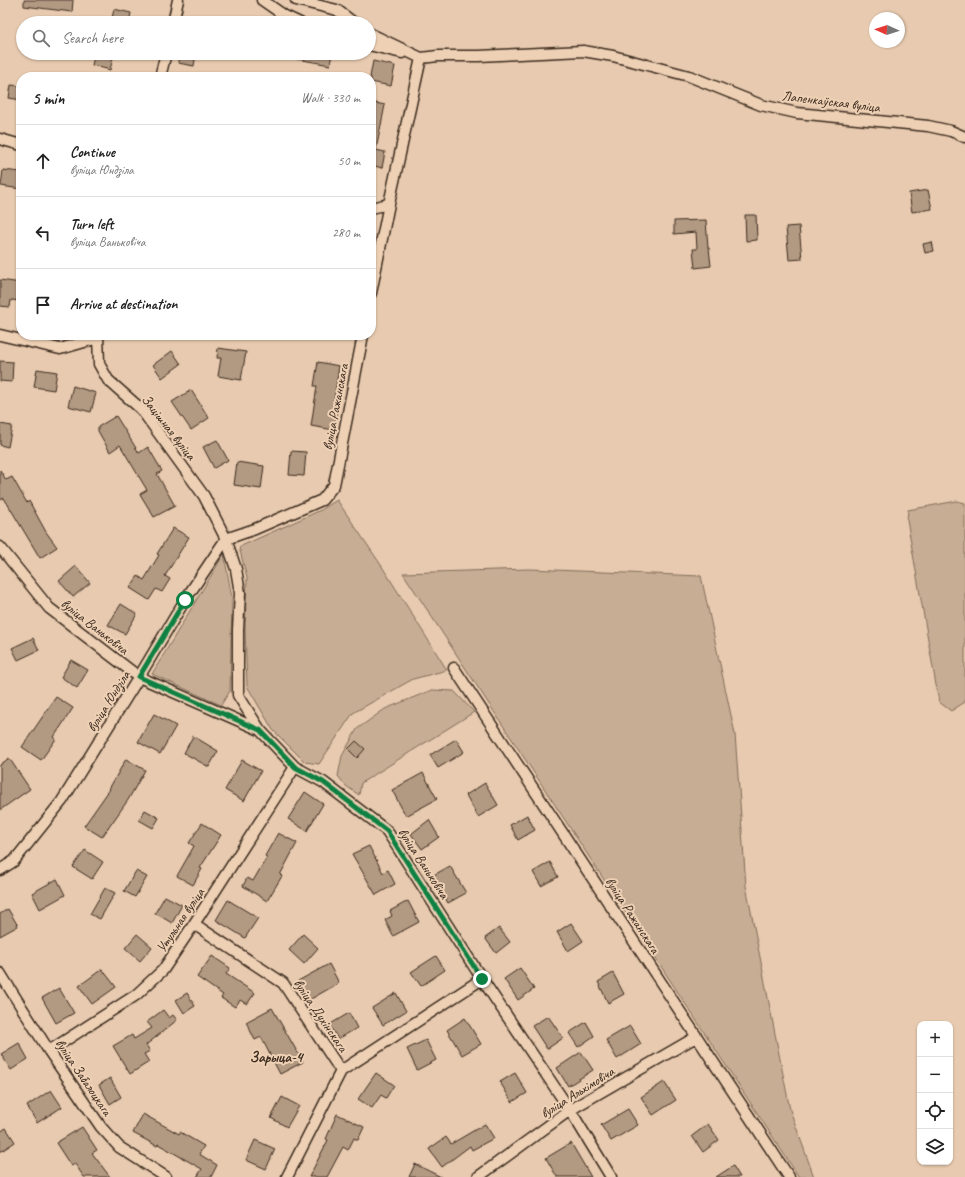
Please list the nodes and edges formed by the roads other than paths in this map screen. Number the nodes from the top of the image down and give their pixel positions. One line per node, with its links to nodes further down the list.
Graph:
1 (178, 0): 4 (street)
2 (262, 0): 5 (street)
3 (296, 0): 6 (street)
4 (174, 16)
5 (285, 16)
6 (345, 16)
7 (376, 36): 9 (street)
8 (376, 47): 9 (street)
9 (421, 58): 12 (street, Лапенкаўская вуліца); 15 (street)
10 (164, 60): 11 (street)
11 (161, 72)
12 (965, 137)
13 (0, 139): 14 (street)
14 (16, 144)
15 (389, 204): 16 (street); 17 (street)
16 (376, 207)
17 (376, 268)
18 (0, 335): 19 (street, Зацішная вуліца)
19 (16, 339)
20 (21, 340): 21 (street, Зацішная вуліца)
21 (88, 340)
22 (98, 340): 24 (street, Зацішная вуліца)
23 (362, 340): 24 (street, вуліца Ражанскага)
24 (226, 539): 27 (street, вуліца Юндзіла); 28 (street, Зацішная вуліца)
25 (0, 547): 27 (street, вуліца Ваньковіча)
26 (454, 668): 34 (street, вуліца Ражанскага)
27 (139, 677): 28 (street, вуліца Ваньковіча); 30 (street, вуліца Юндзіла)
28 (260, 730): 29 (street, вуліца Ваньковіча)
29 (295, 767): 31 (street, Утульная вуліца); 33 (street, вуліца Ваньковіча)
30 (0, 870)
31 (194, 924): 35 (street, Утульная вуліца); 36 (street, вуліца Духінскага)
32 (0, 973): 35 (street, вуліца Забалоцкага)
33 (482, 979): 36 (street, вуліца Духінскага); 37 (street, вуліца Ваньковіча)
34 (696, 1037): 37 (street, вуліца Альхімовіча); 42 (street, вуліца Ражанскага)
35 (49, 1051): 38 (street, вуліца Забалоцкага)
36 (341, 1071): 39 (street, вуліца Духінскага)
37 (570, 1110): 40 (street, вуліца Альхімовіча); 41 (street, вуліца Ваньковіча)
38 (166, 1177)
39 (286, 1177)
40 (478, 1177)
41 (611, 1177)
42 (788, 1177)

